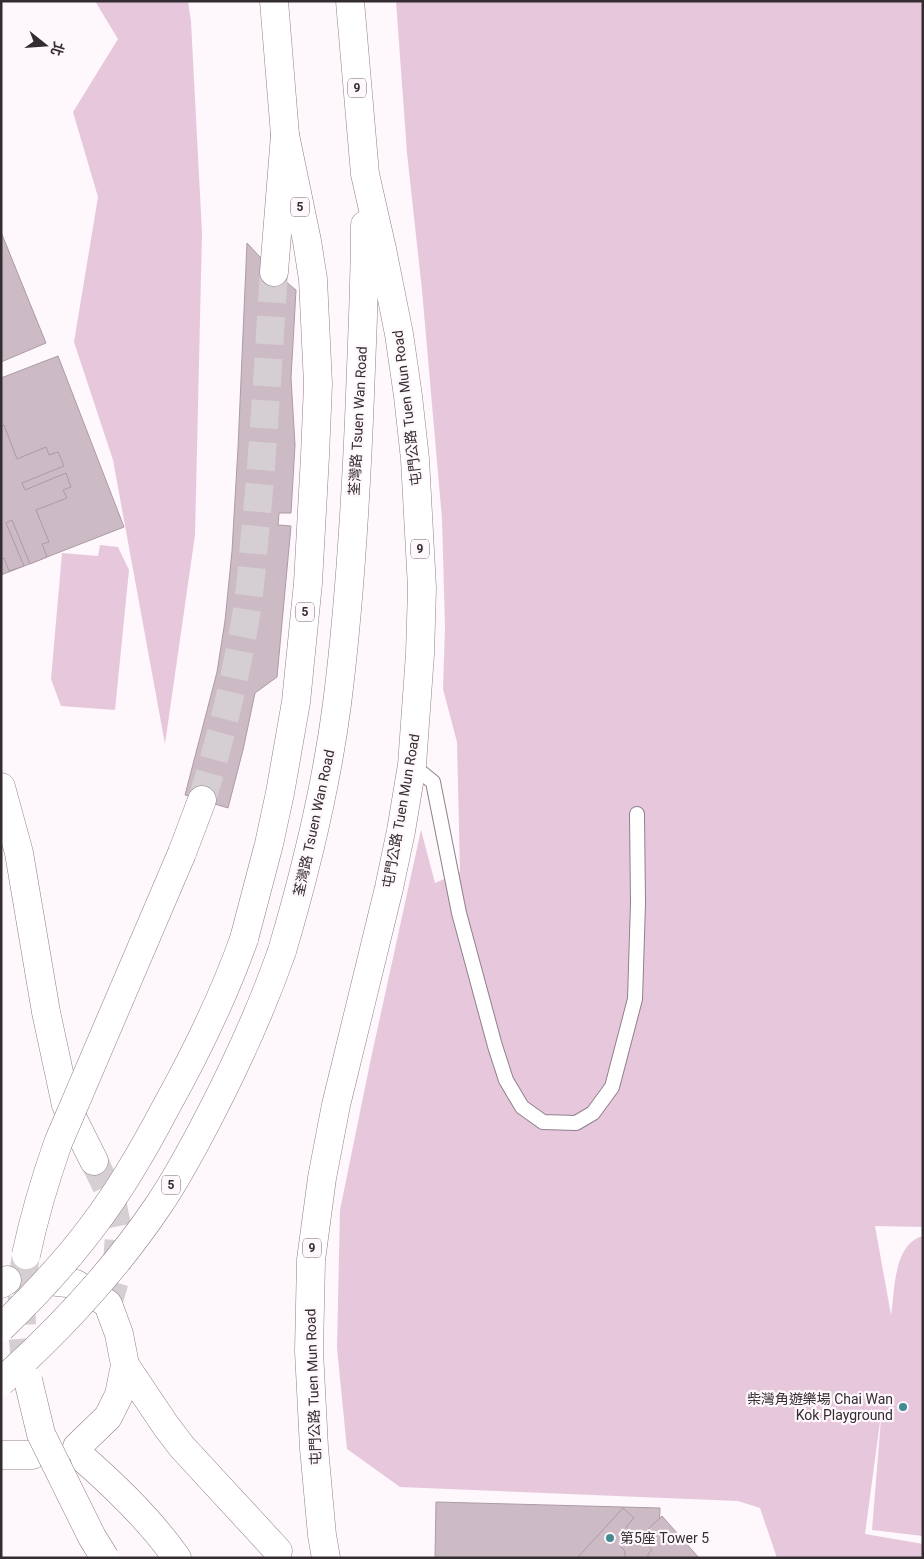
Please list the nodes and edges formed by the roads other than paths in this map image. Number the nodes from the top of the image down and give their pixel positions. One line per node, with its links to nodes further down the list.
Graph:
1 (274, 1): 3 (main road)
2 (350, 1): 4 (main road, 屯門公路 Tuen Mun Road / 9)
3 (285, 135): 5 (main road); 13 (main road, 5, bridge)
4 (365, 174): 6 (main road, 屯門公路 Tuen Mun Road / 9); 15 (main road, 荃灣路 Tsuen Wan Road / 5, bridge)
5 (274, 272)
6 (412, 765): 9 (lane); 21 (main road, 屯門公路 Tuen Mun Road / 9)
7 (1, 787): 10 (main road)
8 (202, 800): 11 (main road, bridge)
9 (637, 814)
10 (94, 1161)
11 (26, 1255)
12 (49, 1281): 14 (main road)
13 (1, 1328)
14 (125, 1365): 18 (main road); 20 (main road)
15 (14, 1381): 19 (main road, bridge)
16 (1, 1455): 17 (main road)
17 (32, 1455)
18 (278, 1551)
19 (105, 1558)
20 (176, 1558)
21 (326, 1558)

